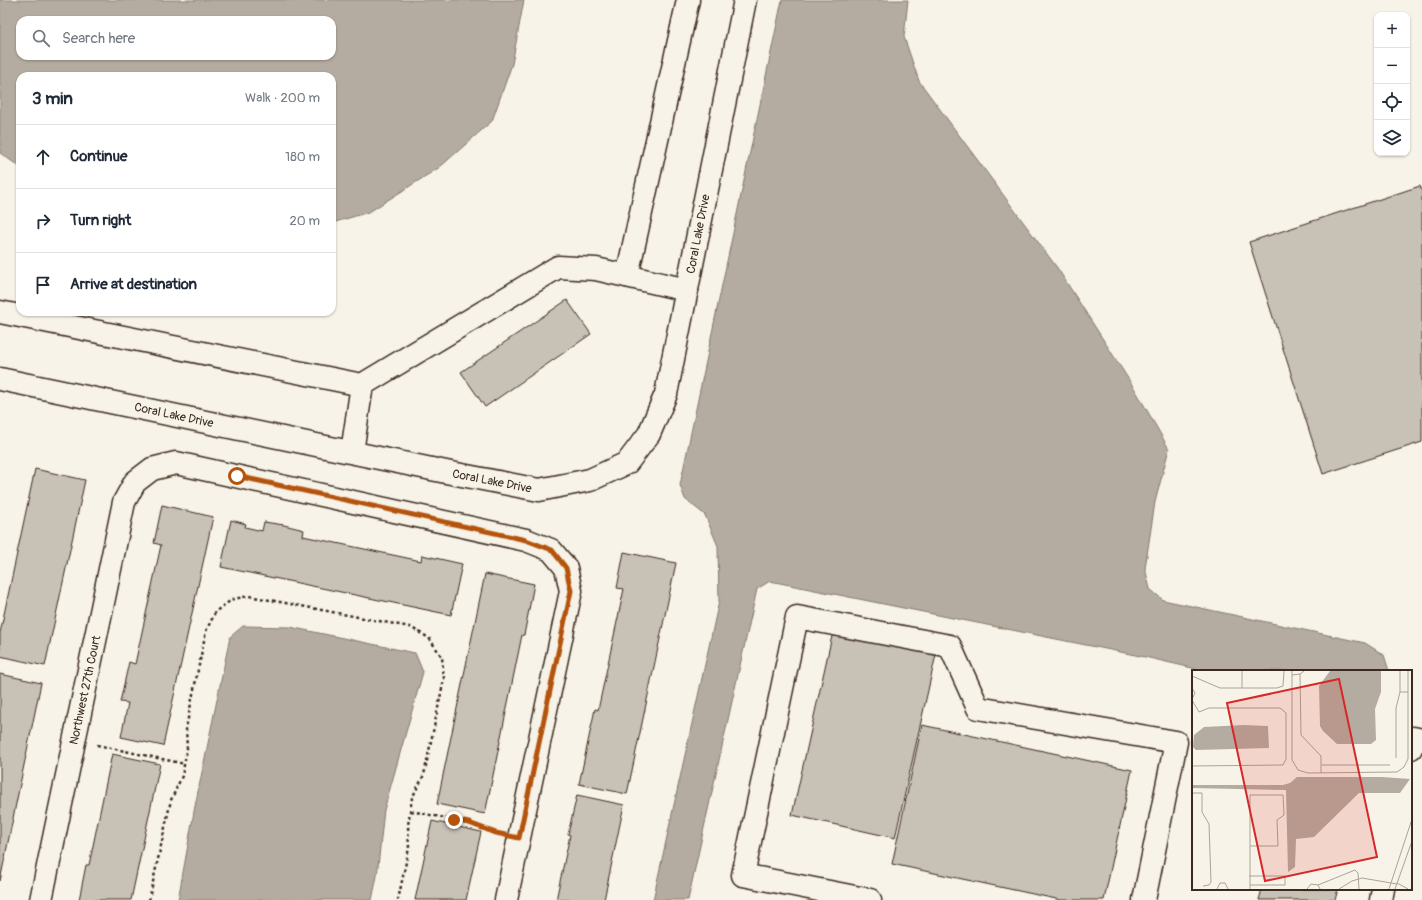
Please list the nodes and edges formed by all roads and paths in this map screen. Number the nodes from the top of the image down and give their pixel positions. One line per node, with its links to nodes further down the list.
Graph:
1 (688, 0): 3 (street)
2 (744, 0): 4 (street, Coral Lake Drive)
3 (627, 276): 4 (street); 9 (street)
4 (687, 290): 10 (street, Coral Lake Drive)
5 (0, 312): 6 (street)
6 (16, 315)
7 (20, 316): 9 (street)
8 (0, 379): 10 (street, Coral Lake Drive)
9 (362, 385): 10 (street)
10 (352, 452)
11 (75, 740): 14 (path); 16 (street, Northwest 27th Court); 18 (street, Northwest 27th Court)
12 (1422, 740): 13 (street)
13 (1412, 743)
14 (185, 764): 15 (path); 19 (path)
15 (410, 810): 16 (path); 20 (path)
16 (519, 838): 21 (street)
17 (1383, 890): 24 (street)
18 (41, 900)
19 (149, 900)
20 (398, 900)
21 (506, 900)
22 (870, 900): 23 (street)
23 (1144, 900)
24 (1381, 900)

